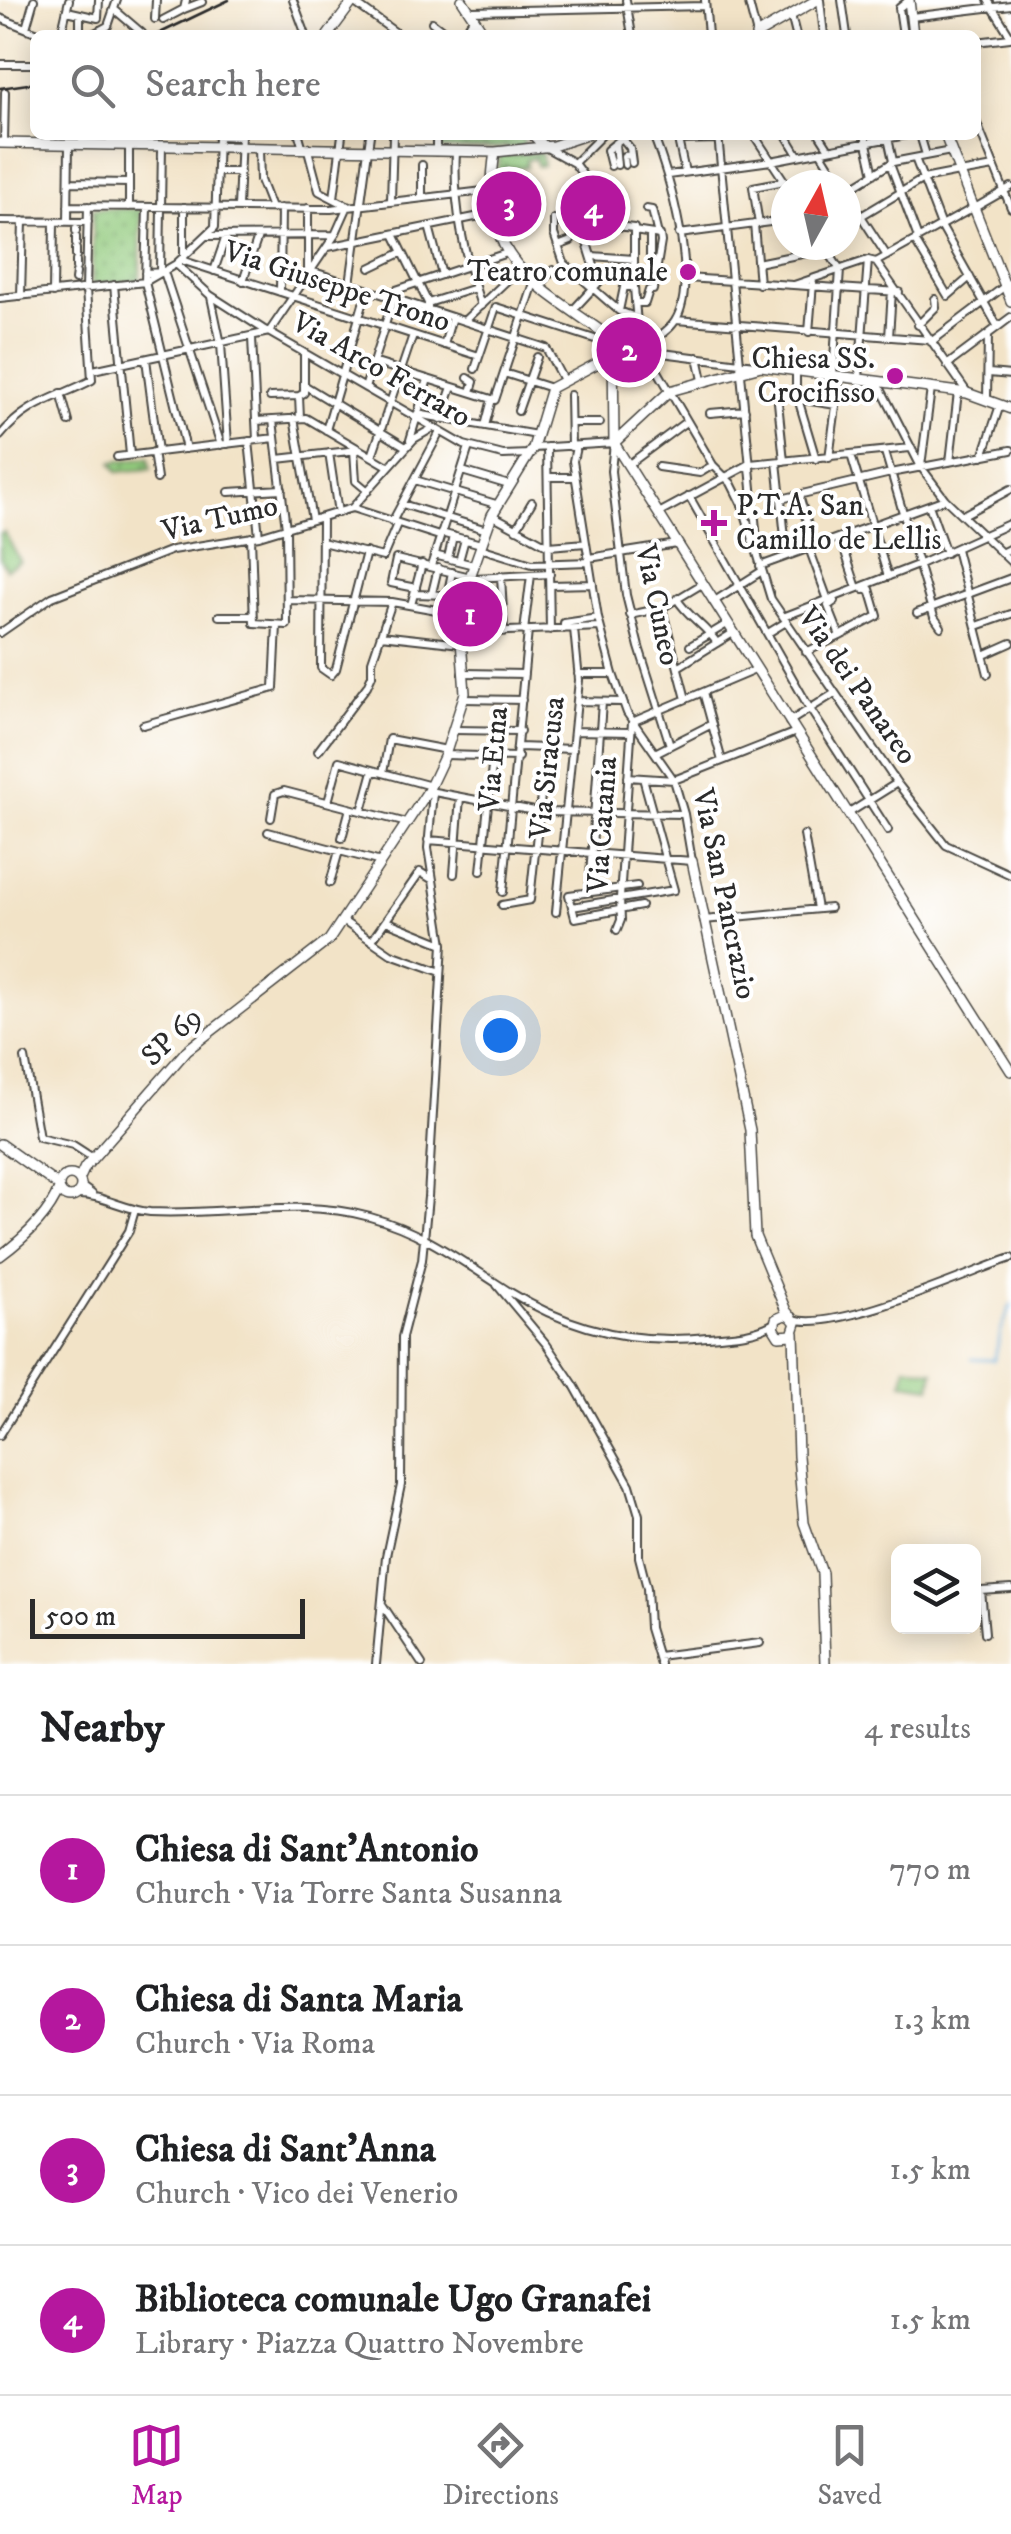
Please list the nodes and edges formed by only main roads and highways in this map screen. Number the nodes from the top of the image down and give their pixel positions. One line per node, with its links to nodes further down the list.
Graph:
1 (353, 0): 5 (main road)
2 (462, 0): 6 (main road)
3 (909, 0): 8 (main road)
4 (812, 1): 7 (main road)
5 (332, 30)
6 (482, 30)
7 (766, 30)
8 (912, 30)
9 (43, 140): 18 (main road)
10 (81, 140): 11 (main road)
11 (113, 140): 17 (main road)
12 (540, 140): 19 (main road)
13 (548, 140): 19 (main road)
14 (571, 140): 19 (main road)
15 (949, 140): 21 (main road)
16 (950, 140): 21 (main road)
17 (182, 141): 20 (main road)
18 (2, 143)
19 (549, 146): 20 (main road)
20 (494, 152): 24 (main road)
21 (962, 172): 22 (main road)
22 (1009, 285): 23 (main road)
23 (1011, 301)
24 (613, 350): 26 (main road); 30 (main road, SP 69)
25 (1006, 407): 26 (main road)
26 (614, 444): 28 (main road)
27 (692, 861): 32 (main road, Via San Pancrazio)
28 (1011, 1071)
29 (0, 1144): 30 (main road)
30 (69, 1186): 31 (main road)
31 (0, 1256)
32 (783, 1304): 33 (main road); 34 (main road, Via San Pancrazio)
33 (776, 1320): 34 (main road); 34 (main road)
34 (790, 1328): 35 (main road)
35 (825, 1664)

